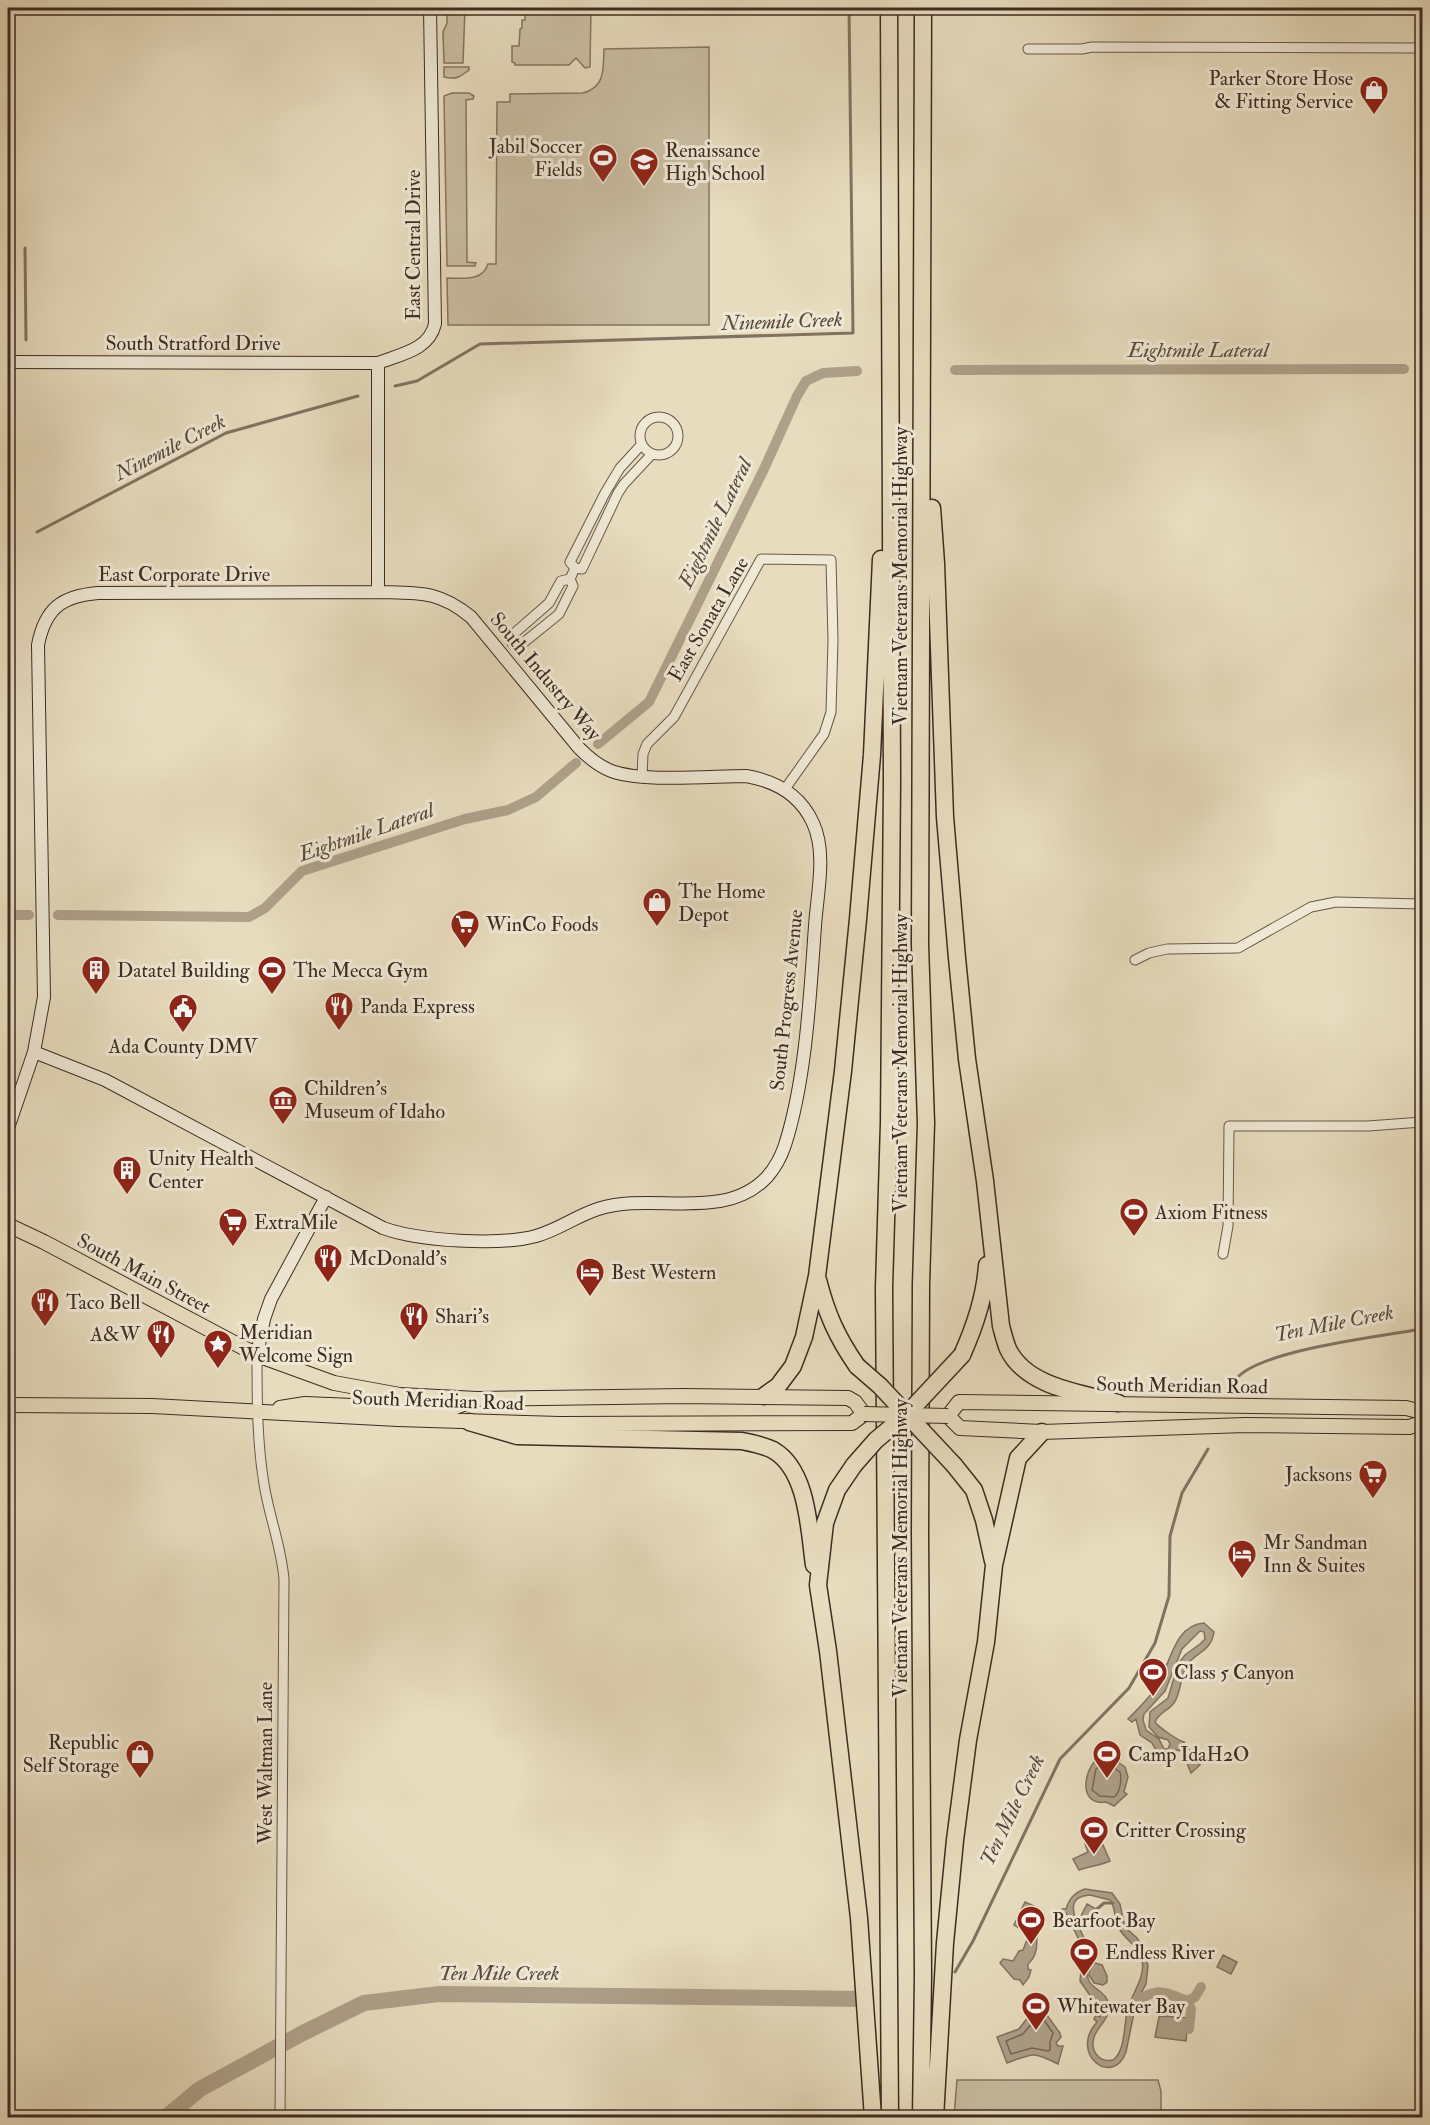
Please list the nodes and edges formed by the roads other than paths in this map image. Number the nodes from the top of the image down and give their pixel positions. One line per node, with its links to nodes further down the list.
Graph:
1 (430, 8): 8 (street, East Central Drive)
2 (889, 8): 9 (highway, Vietnam Veterans Memorial Highway)
3 (923, 8): 10 (highway, Vietnam Veterans Memorial Highway)
4 (1422, 8): 6 (street)
5 (1028, 49): 6 (street)
6 (1422, 50)
7 (8, 362): 8 (street, South Stratford Drive)
8 (378, 363): 15 (street)
9 (889, 381): 30 (highway); 49 (highway, Vietnam Veterans Memorial Highway)
10 (922, 381): 27 (highway); 50 (highway, Vietnam Veterans Memorial Highway)
11 (642, 444): 12 (street); 12 (street); 13 (street)
12 (652, 454): 13 (street)
13 (575, 568): 14 (street)
14 (570, 579): 16 (street); 16 (street)
15 (378, 592): 17 (street, South Industry Way); 23 (street, East Corporate Drive)
16 (512, 643): 17 (street)
17 (500, 651): 18 (street, South Industry Way)
18 (642, 777): 19 (street, South Industry Way); 19 (street, East Sonata Lane)
19 (784, 789): 20 (street, South Industry Way)
20 (820, 858): 26 (street, South Progress Avenue)
21 (1422, 904): 22 (street)
22 (1135, 960)
23 (34, 1052): 25 (street, East Corporate Drive); 26 (street, South Progress Avenue)
24 (1422, 1122): 29 (street)
25 (8, 1128)
26 (326, 1197): 31 (street)
27 (990, 1222): 35 (highway); 40 (highway, bridge)
28 (8, 1225): 31 (main road, South Main Street)
29 (1223, 1254)
30 (817, 1276): 33 (highway); 40 (highway, bridge)
31 (257, 1355): 32 (main road, South Main Street); 37 (street, West Waltman Lane)
32 (400, 1395): 34 (main road, South Meridian Road)
33 (765, 1396): 34 (main road, South Meridian Road); 39 (main road, South Meridian Road)
34 (477, 1399): 37 (main road)
35 (1118, 1403): 38 (main road, South Meridian Road); 41 (main road, South Meridian Road)
36 (8, 1405): 37 (main road, South Meridian Road)
37 (257, 1412): 42 (main road, South Meridian Road); 47 (street, West Waltman Lane)
38 (1422, 1412)
39 (864, 1414): 40 (main road, South Meridian Road, bridge); 42 (main road, South Meridian Road)
40 (906, 1415): 41 (main road, South Meridian Road, bridge); 45 (highway, bridge); 46 (highway, bridge)
41 (948, 1416): 44 (main road, South Meridian Road)
42 (469, 1422): 46 (highway)
43 (1422, 1423): 44 (main road, South Meridian Road)
44 (1042, 1432): 45 (highway)
45 (994, 1565): 51 (highway)
46 (818, 1585): 48 (highway)
47 (280, 2118)
48 (873, 2118)
49 (890, 2118)
50 (921, 2118)
51 (935, 2118)

